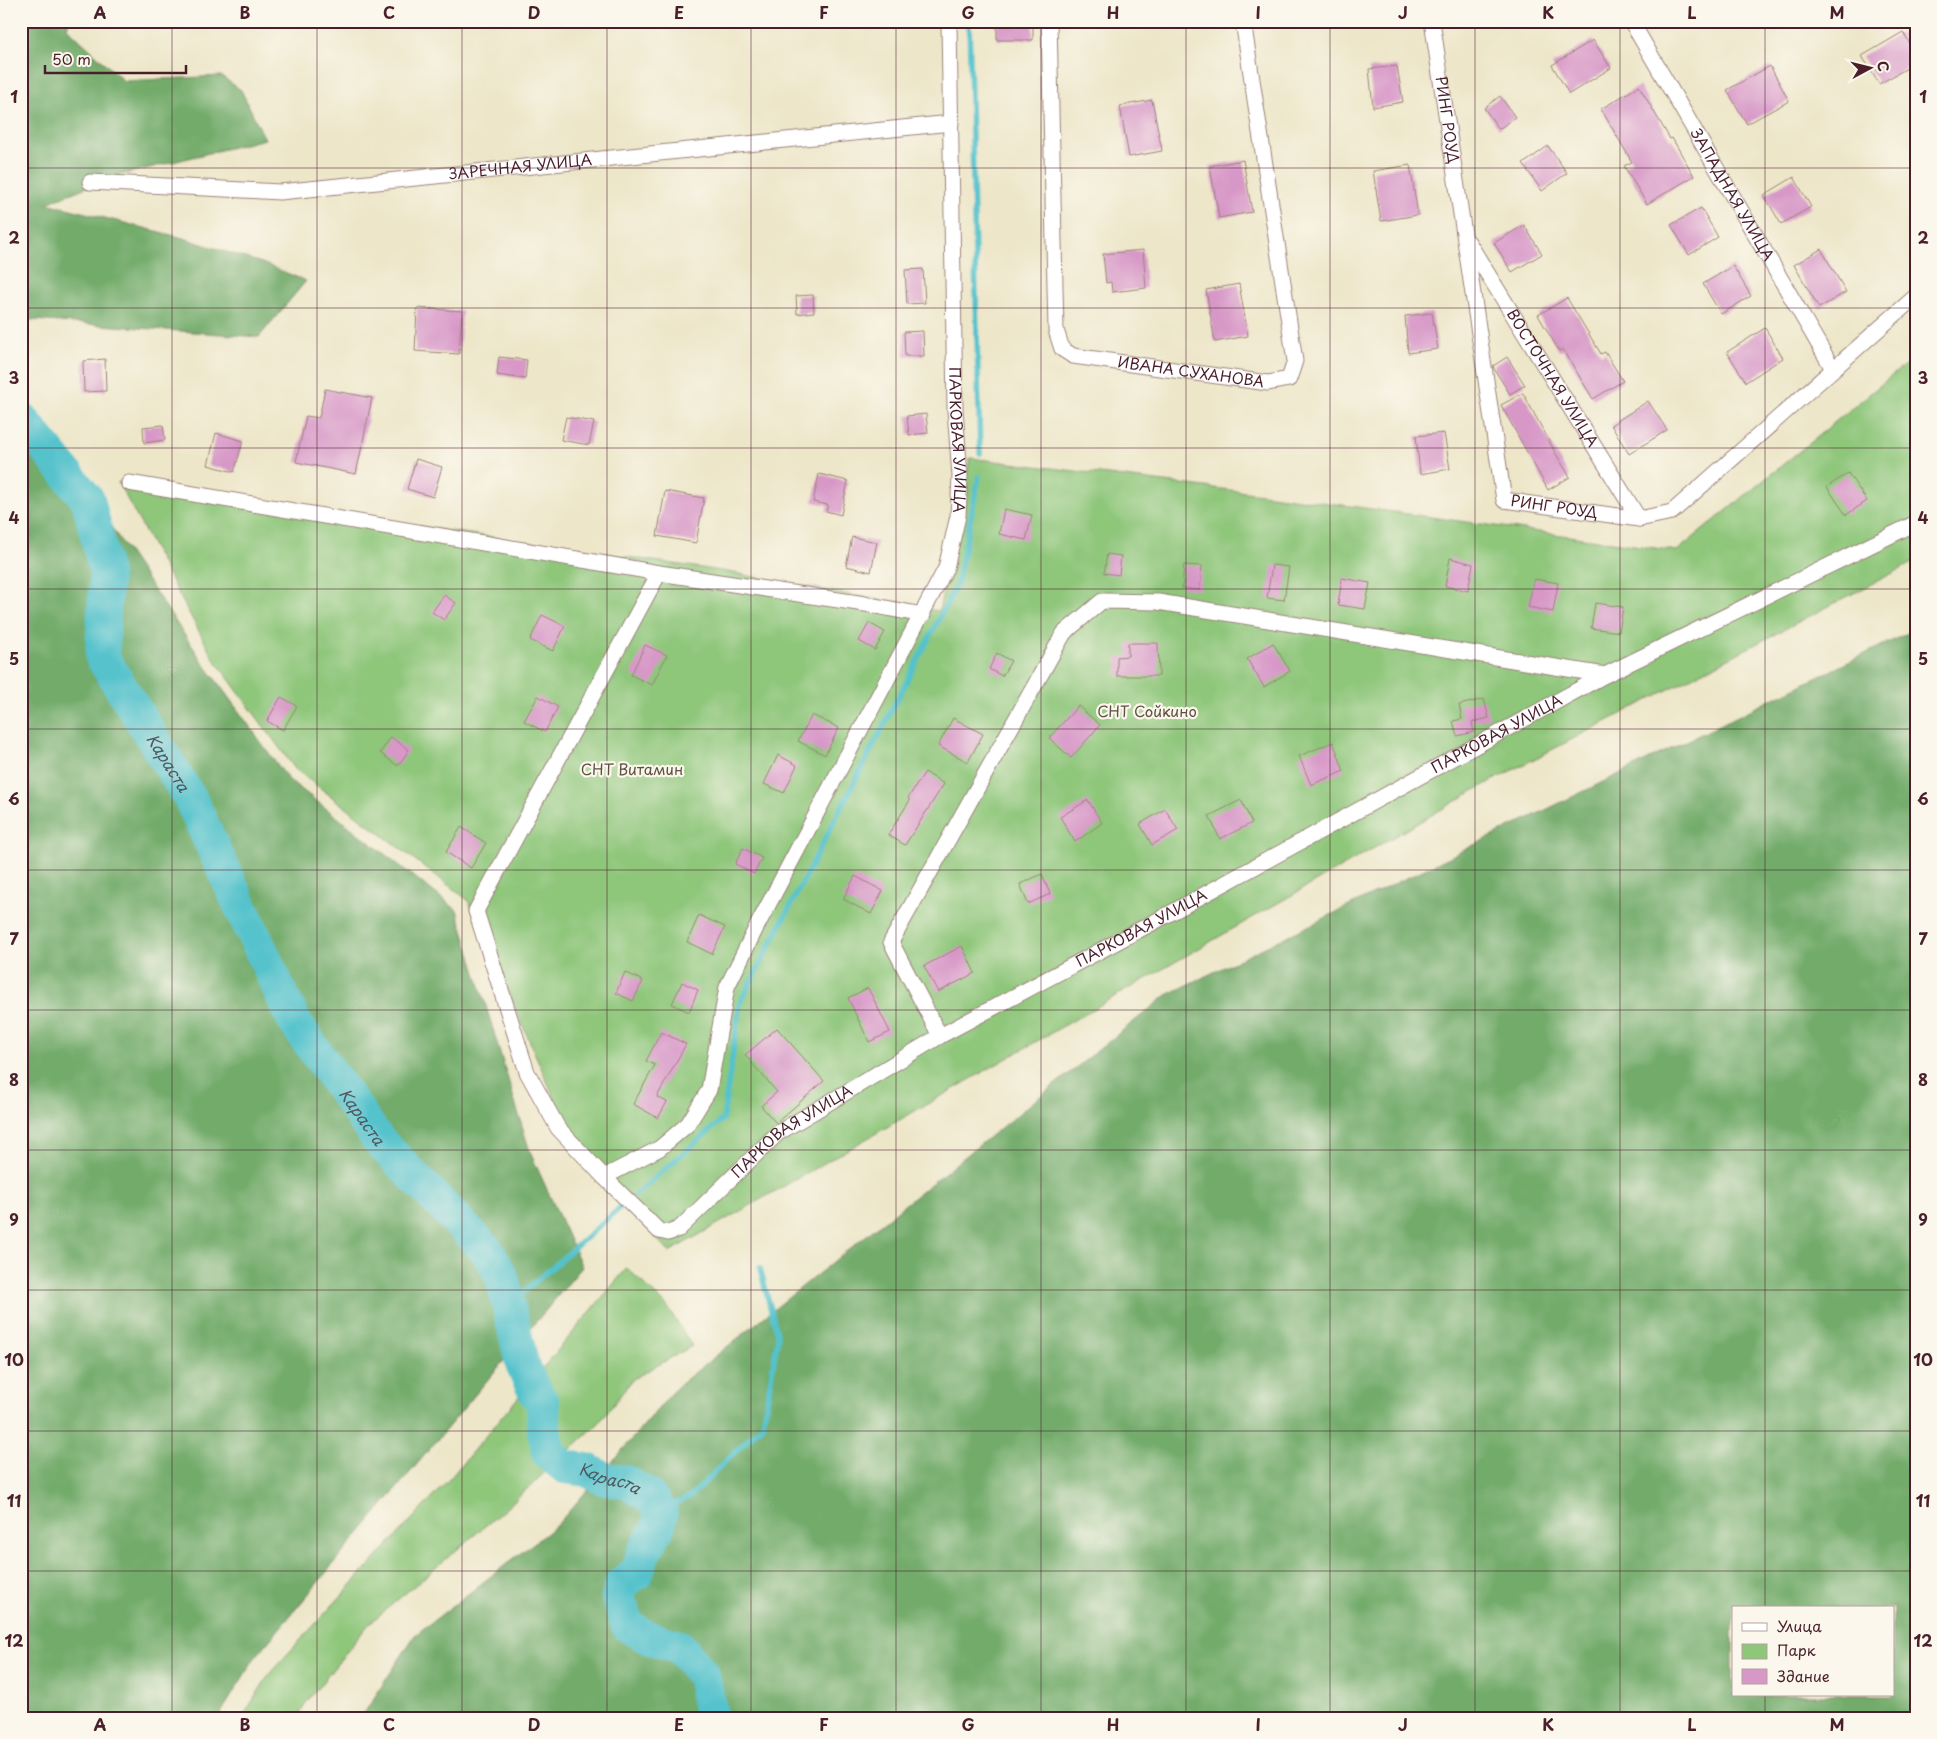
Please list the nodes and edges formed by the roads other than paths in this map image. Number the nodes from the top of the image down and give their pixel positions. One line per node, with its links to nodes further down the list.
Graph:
1 (949, 21): 6 (street, ПАРКОВАЯ УЛИЦА)
2 (1049, 21): 3 (street, ИВАНА СУХАНОВА)
3 (1243, 21)
4 (1432, 21): 8 (street, РИНГ РОУД)
5 (1631, 21): 10 (street, ЗАПАДНАЯ УЛИЦА)
6 (951, 123): 7 (street, ЗАРЕЧНАЯ УЛИЦА); 15 (street, ПАРКОВАЯ УЛИЦА)
7 (90, 182)
8 (1464, 237): 12 (street, ВОСТОЧНАЯ УЛИЦА); 12 (street, РИНГ РОУД)
9 (1916, 296): 10 (street, РИНГ РОУД)
10 (1833, 369): 12 (street, РИНГ РОУД)
11 (129, 483): 14 (street)
12 (1639, 520)
13 (1916, 523): 16 (street, ПАРКОВАЯ УЛИЦА)
14 (659, 573): 15 (street); 18 (street)
15 (922, 615): 18 (street, ПАРКОВАЯ УЛИЦА)
16 (1605, 675): 17 (street, ПАРКОВАЯ УЛИЦА); 17 (street)
17 (940, 1036): 18 (street, ПАРКОВАЯ УЛИЦА)
18 (604, 1177)

